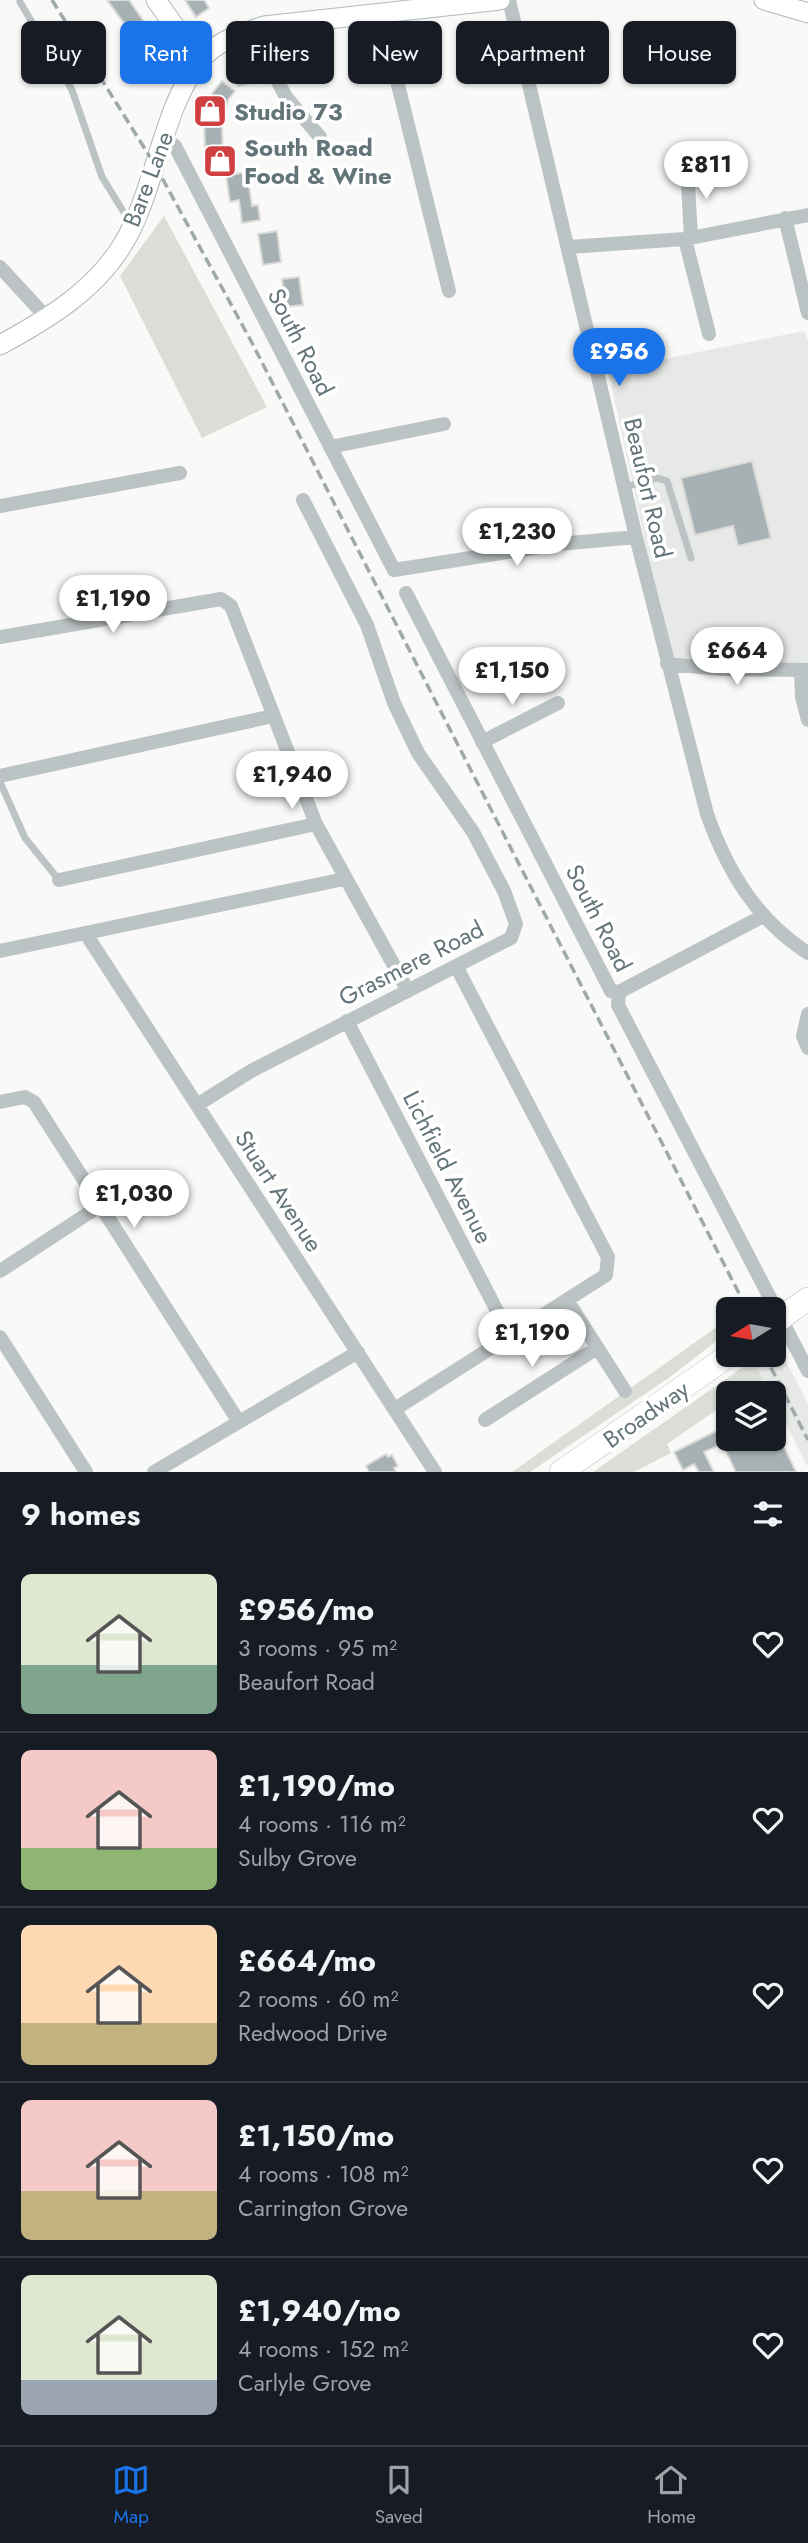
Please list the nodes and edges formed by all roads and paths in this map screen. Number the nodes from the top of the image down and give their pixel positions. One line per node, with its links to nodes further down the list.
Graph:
1 (156, 0): 9 (main road)
2 (499, 0): 6 (main road, Bare Lane)
3 (509, 0): 20 (street, Beaufort Road)
4 (764, 0): 8 (main road)
5 (20, 2): 18 (lane)
6 (444, 2): 7 (main road, Bare Lane)
7 (380, 12): 10 (main road, Bare Lane); 22 (street)
8 (808, 13)
9 (171, 21)
10 (305, 21)
11 (186, 84): 14 (main road, Bare Lane)
12 (279, 84): 13 (street)
13 (320, 137)
14 (165, 139): 18 (main road, Bare Lane); 28 (street, South Road)
15 (687, 165): 19 (street)
16 (808, 215): 17 (street)
17 (785, 218): 19 (street); 23 (street)
18 (131, 224): 24 (main road, Bare Lane)
19 (688, 239): 20 (street); 25 (street)
20 (568, 247): 30 (street, Beaufort Road)
21 (0, 267): 24 (street)
22 (449, 290)
23 (808, 313)
24 (48, 318): 26 (main road, Bare Lane)
25 (709, 334)
26 (0, 345)
27 (444, 424): 28 (street)
28 (330, 447): 33 (street, South Road)
29 (180, 473): 32 (street)
30 (625, 487): 33 (street, Beaufort Road); 34 (lane)
31 (303, 499): 52 (street, Grasmere Road)
32 (0, 506)
33 (636, 537): 37 (street, Beaufort Road)
34 (691, 558)
35 (406, 593): 42 (street, South Road)
36 (0, 637): 40 (street)
37 (667, 664): 38 (street); 48 (street, Beaufort Road)
38 (804, 670): 41 (street)
39 (558, 704): 42 (street)
40 (273, 716): 43 (street); 45 (street)
41 (808, 720)
42 (482, 742): 54 (street, South Road)
43 (0, 776)
44 (0, 782): 47 (lane)
45 (316, 824): 46 (street); 47 (street)
46 (344, 879): 49 (street); 53 (street)
47 (58, 880)
48 (763, 916): 51 (street, Beaufort Road); 54 (street)
49 (86, 934): 50 (street); 59 (street, Stuart Avenue)
50 (0, 951)
51 (808, 953)
52 (456, 966): 53 (street, Grasmere Road); 62 (street)
53 (408, 991): 56 (street, Grasmere Road)
54 (619, 992): 68 (street, South Road)
55 (808, 1014): 57 (street)
56 (347, 1021): 59 (street, Grasmere Road); 63 (street, Lichfield Avenue)
57 (808, 1048)
58 (0, 1102): 60 (street)
59 (197, 1105): 66 (street, Stuart Avenue)
60 (99, 1207): 61 (street); 72 (street)
61 (0, 1271)
62 (567, 1300): 63 (street); 65 (street)
63 (509, 1334): 70 (street)
64 (0, 1337): 73 (street)
65 (597, 1348): 69 (street); 71 (street)
66 (358, 1352): 70 (street, Stuart Avenue); 72 (street)
67 (716, 1364): 76 (main road, Broadway)
68 (808, 1371)
69 (625, 1391)
70 (395, 1409): 75 (street, Stuart Avenue)
71 (485, 1420)
72 (239, 1422): 74 (street)
73 (86, 1472)
74 (154, 1472)
75 (435, 1472)
76 (561, 1472)

